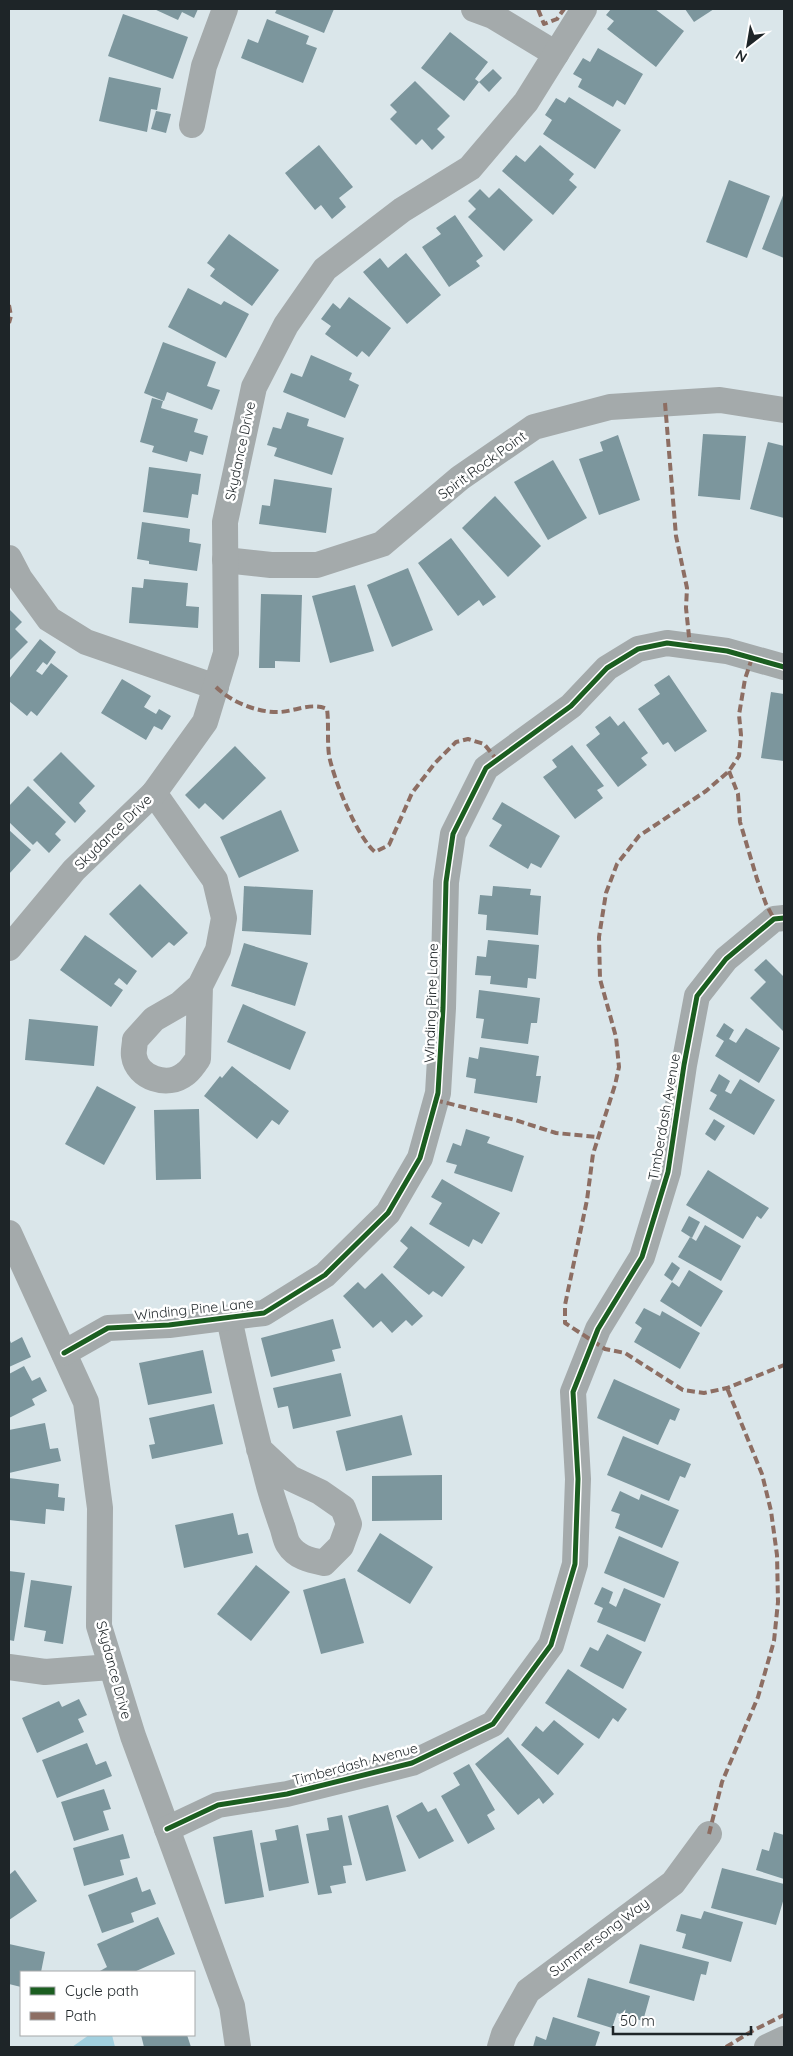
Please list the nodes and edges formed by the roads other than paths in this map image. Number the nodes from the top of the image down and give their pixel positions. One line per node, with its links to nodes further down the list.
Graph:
1 (225, 9): 5 (street)
2 (474, 9): 4 (street)
3 (584, 9): 4 (street, Skydance Drive)
4 (556, 54): 8 (street, Skydance Drive)
5 (192, 125)
6 (784, 410): 8 (street, Spirit Rock Point)
7 (9, 558): 10 (street)
8 (225, 560): 10 (street, Skydance Drive)
9 (784, 667): 16 (street, Winding Pine Lane)
10 (216, 687): 11 (street, Skydance Drive)
11 (154, 793): 13 (street, Skydance Drive); 14 (street)
12 (784, 918): 21 (street, Timberdash Avenue)
13 (9, 948)
14 (200, 986)
15 (9, 1233): 17 (street, Skydance Drive)
16 (229, 1318): 17 (street, Winding Pine Lane); 18 (street)
17 (64, 1353): 20 (street, Skydance Drive)
18 (259, 1449)
19 (9, 1667): 20 (street)
20 (111, 1667): 21 (street, Skydance Drive)
21 (167, 1829): 24 (street, Skydance Drive)
22 (709, 1834): 25 (street, Summersong Way)
23 (784, 2038): 26 (street)
24 (238, 2047)
25 (500, 2047)
26 (767, 2047)

